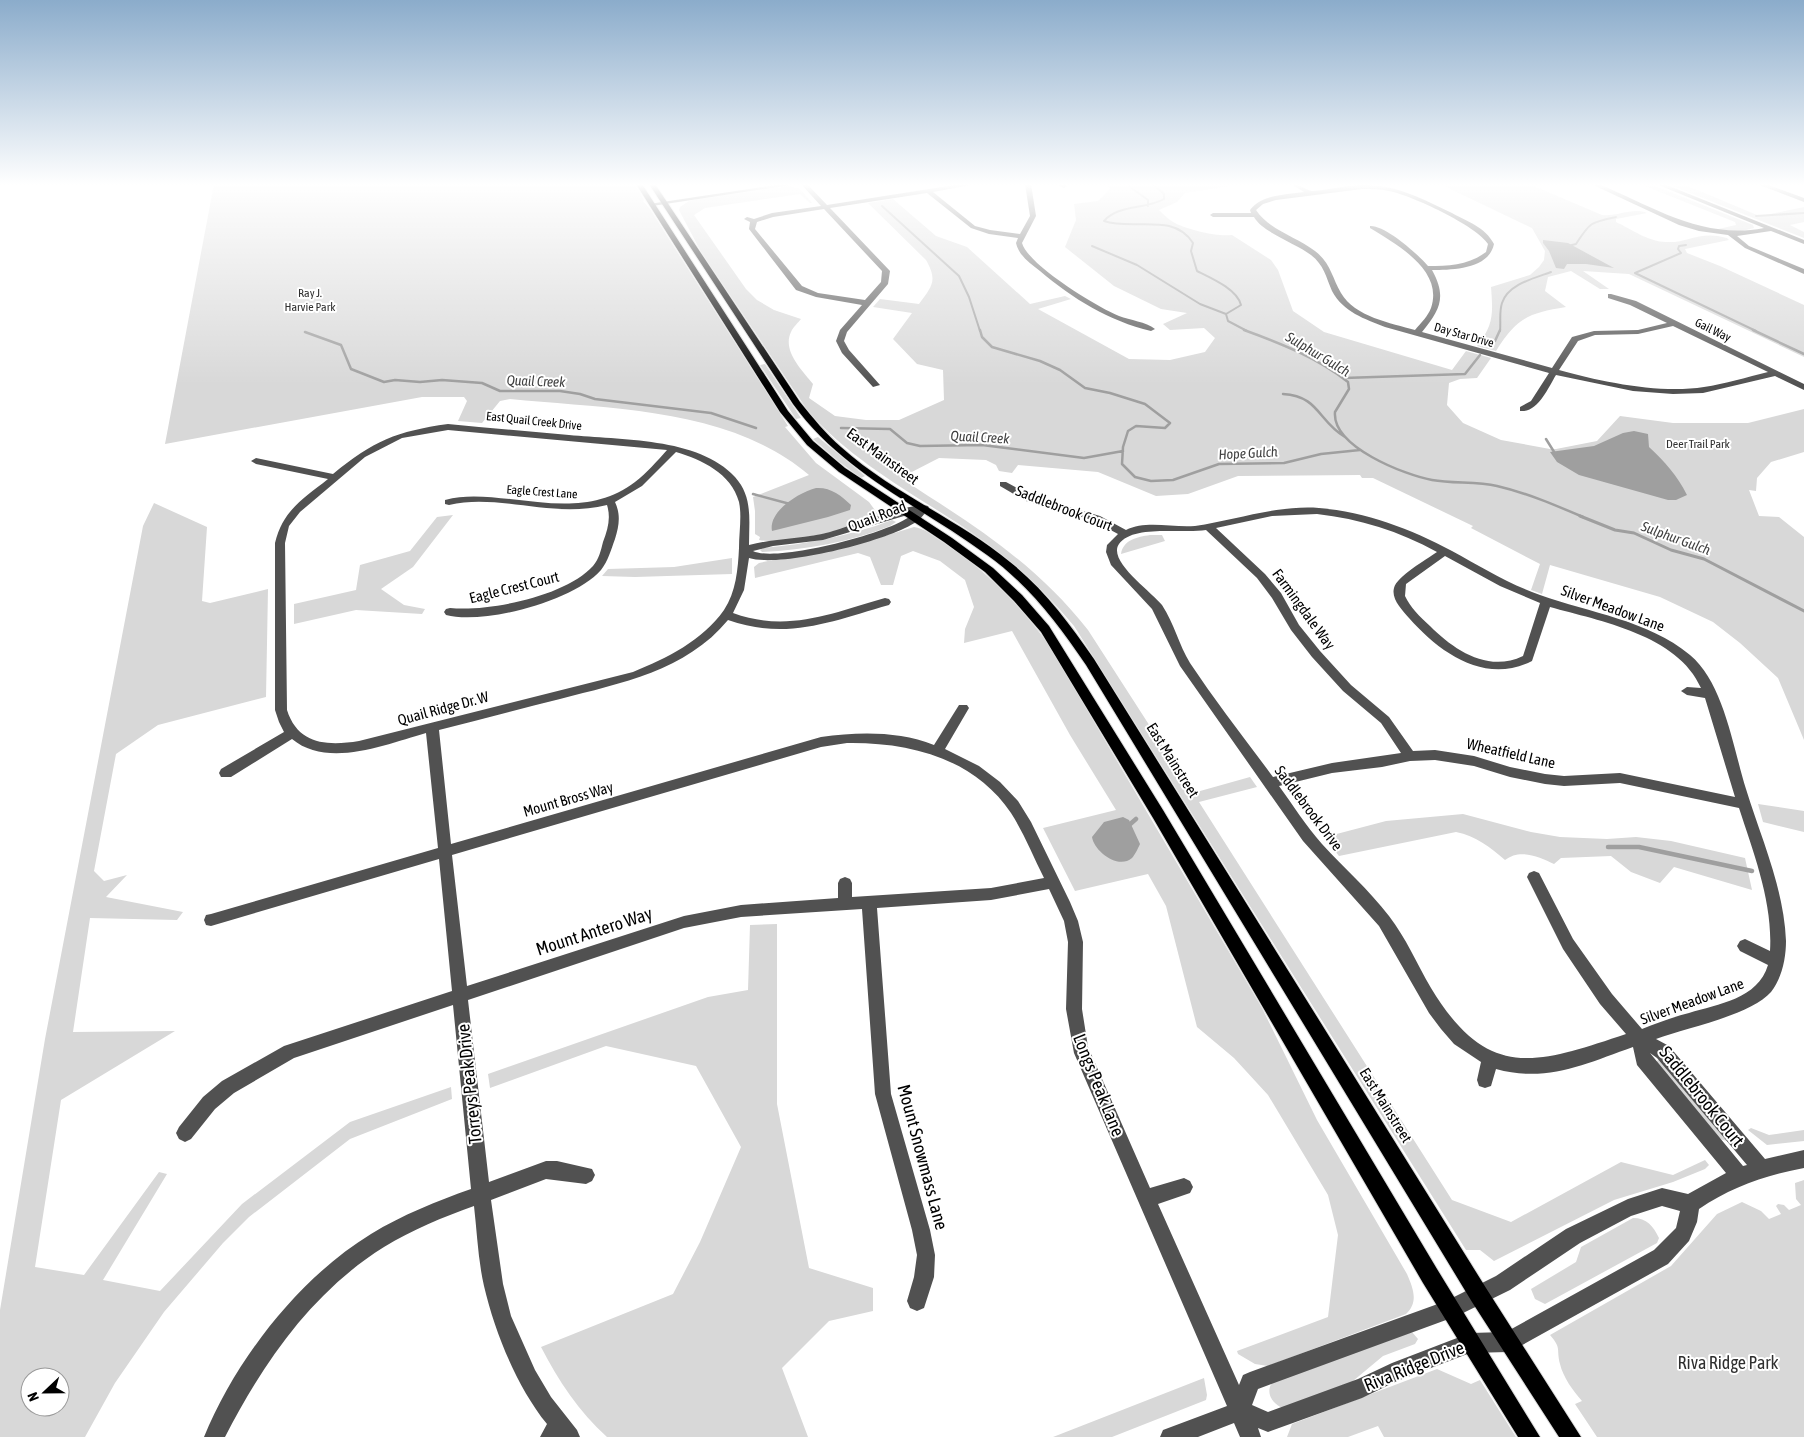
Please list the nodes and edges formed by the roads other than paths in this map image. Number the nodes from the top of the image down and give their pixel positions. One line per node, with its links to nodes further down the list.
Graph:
1 (682, 251): 28 (main road, East Mainstreet)
2 (696, 251): 28 (main road, East Mainstreet)
3 (770, 251): 13 (street)
4 (867, 251): 13 (street)
5 (1021, 251): 15 (street)
6 (1308, 251): 16 (street, Day Star Drive)
7 (1409, 251): 10 (street)
8 (1490, 251): 10 (street)
9 (1756, 251): 11 (street)
10 (1427, 268): 16 (street)
11 (1804, 272)
12 (1611, 296): 14 (street, Gail Way)
13 (867, 303): 19 (street)
14 (1675, 324): 17 (street); 18 (street, Gail Way)
15 (1151, 329)
16 (1417, 333): 17 (street, Day Star Drive)
17 (1554, 372): 18 (street, Day Star Drive); 21 (street)
18 (1776, 373): 20 (street, Gail Way)
19 (876, 385)
20 (1804, 387)
21 (1524, 409)
22 (674, 449): 24 (street, East Quail Creek Drive); 26 (street, Eagle Crest Lane); 31 (street, East Quail Creek Drive)
23 (256, 461): 24 (street)
24 (334, 477): 41 (street, East Quail Creek Drive)
25 (1003, 484): 30 (street, Saddlebrook Court)
26 (610, 501): 27 (street, Eagle Crest Lane); 35 (street, Eagle Crest Court)
27 (449, 502)
28 (914, 513): 31 (street, Quail Road); 69 (main road, East Mainstreet); 71 (main road, East Mainstreet)
29 (1210, 527): 30 (street); 32 (street, Silver Meadow Lane); 43 (street, Farmingdale Way)
30 (1124, 533): 45 (street, Saddlebrook Drive)
31 (744, 551): 36 (street, Quail Ridge Dr. W)
32 (1444, 552): 33 (street, Silver Meadow Lane); 33 (street)
33 (1546, 601): 38 (street, Silver Meadow Lane)
34 (885, 602): 36 (street)
35 (450, 612)
36 (726, 615): 40 (street, Quail Ridge Dr. W)
37 (1686, 691): 38 (street)
38 (1710, 694): 46 (street, Silver Meadow Lane)
39 (963, 708): 42 (street)
40 (432, 728): 41 (street, Quail Ridge Dr. W); 47 (street, Torreys Peak Drive)
41 (292, 733): 44 (street)
42 (937, 750): 47 (street, Mount Bross Way); 49 (street, Longs Peak Lane)
43 (1410, 756): 45 (street, Wheatfield Lane); 46 (street, Wheatfield Lane)
44 (226, 773)
45 (1270, 784): 58 (street, Saddlebrook Drive)
46 (1744, 804): 55 (street, Silver Meadow Lane)
47 (444, 852): 53 (street, Mount Bross Way); 56 (street, Torreys Peak Drive)
48 (1534, 877): 57 (street)
49 (1053, 882): 51 (street, Mount Antero Way); 67 (street, Longs Peak Lane)
50 (845, 883): 52 (street)
51 (869, 903): 52 (street, Mount Antero Way); 70 (street, Mount Snowmass Lane)
52 (845, 904): 56 (street, Mount Antero Way)
53 (211, 920)
54 (1745, 946): 55 (street)
55 (1776, 962): 57 (street, Silver Meadow Lane)
56 (460, 996): 60 (street, Mount Antero Way); 66 (street, Torreys Peak Drive)
57 (1639, 1038): 58 (street, Saddlebrook Drive); 62 (street, Saddlebrook Court); 64 (street, Saddlebrook Court)
58 (1490, 1058): 59 (street)
59 (1485, 1080)
60 (185, 1133)
61 (1804, 1159): 62 (street)
62 (1761, 1168): 64 (street)
63 (586, 1175): 66 (street)
64 (1740, 1176): 68 (street)
65 (1184, 1187): 67 (street)
66 (481, 1195): 75 (street, Torreys Peak Drive); 76 (street)
67 (1147, 1198): 74 (street, Longs Peak Lane)
68 (1690, 1204): 69 (street); 72 (street, Riva Ridge Drive)
69 (1479, 1295): 71 (street); 72 (main road, East Mainstreet)
70 (917, 1301)
71 (1450, 1309): 73 (main road, East Mainstreet); 74 (street)
72 (1508, 1342): 73 (street, Riva Ridge Drive); 80 (main road, East Mainstreet)
73 (1470, 1343): 74 (street, Riva Ridge Drive); 79 (main road, East Mainstreet)
74 (1240, 1411): 77 (street); 78 (street, Longs Peak Lane)
75 (560, 1433)
76 (214, 1437)
77 (1170, 1437)
78 (1251, 1437)
79 (1530, 1437)
80 (1571, 1437)

